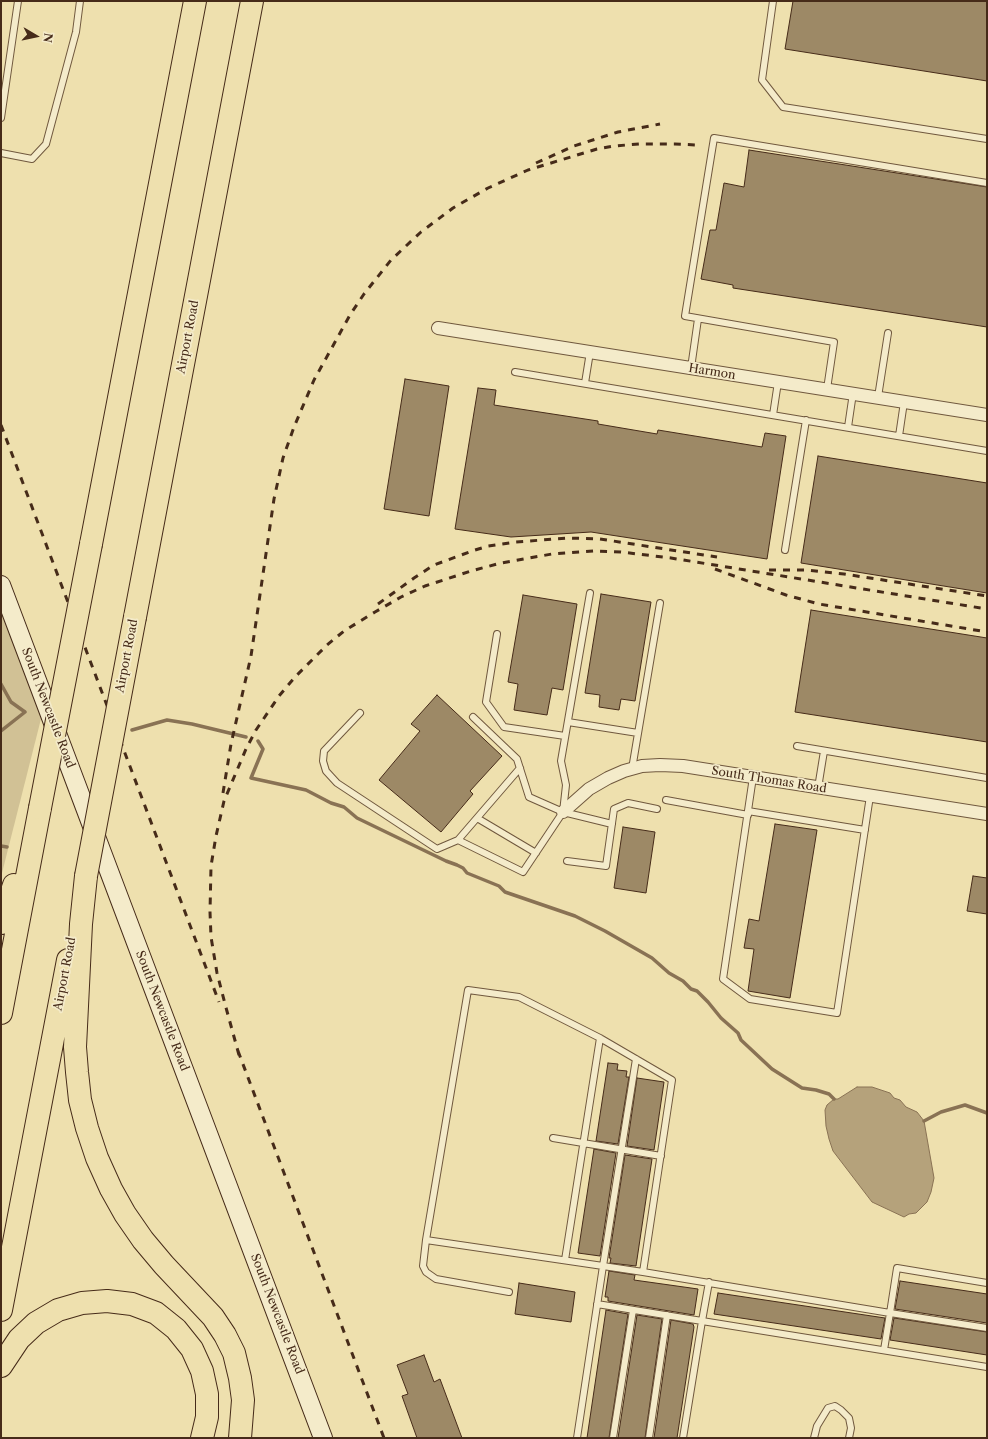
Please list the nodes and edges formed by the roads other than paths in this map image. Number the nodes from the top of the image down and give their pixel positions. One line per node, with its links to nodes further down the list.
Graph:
1 (18, 1): 6 (lane)
2 (80, 1): 8 (lane)
3 (195, 1): 47 (highway, bridge)
4 (252, 1): 58 (highway, Airport Road, bridge)
5 (774, 1): 7 (lane)
6 (1, 118)
7 (987, 139)
8 (1, 153)
9 (987, 183): 10 (lane)
10 (698, 319): 14 (lane); 18 (lane)
11 (438, 328): 13 (street, Harmon)
12 (888, 333): 20 (lane)
13 (590, 352): 14 (street, Harmon); 17 (lane)
14 (691, 368): 16 (street, Harmon)
15 (515, 372): 17 (lane)
16 (778, 382): 18 (street, Harmon); 23 (lane)
17 (585, 383): 23 (lane)
18 (827, 389): 19 (street, Harmon)
19 (852, 393): 20 (street, Harmon); 25 (lane)
20 (878, 398): 21 (street, Harmon)
21 (904, 402): 22 (street, Harmon); 26 (lane)
22 (987, 414)
23 (773, 415): 24 (lane)
24 (806, 420): 25 (lane); 28 (lane)
25 (848, 427): 26 (lane)
26 (899, 436): 27 (lane)
27 (987, 451)
28 (785, 550)
29 (1, 585): 86 (street, South Newcastle Road)
30 (590, 593): 35 (lane)
31 (660, 603): 36 (lane)
32 (497, 634): 37 (lane)
33 (360, 713): 55 (lane)
34 (473, 717): 40 (lane)
35 (568, 722): 36 (lane); 37 (lane)
36 (638, 733): 41 (lane)
37 (565, 736): 49 (lane)
38 (797, 746): 39 (lane)
39 (824, 751): 43 (lane); 44 (lane)
40 (520, 768): 49 (lane); 52 (lane)
41 (632, 769): 42 (street, South Thomas Road); 49 (street, South Thomas Road)
42 (753, 777): 44 (street, South Thomas Road); 50 (lane)
43 (987, 778)
44 (818, 788): 45 (street, South Thomas Road)
45 (870, 796): 51 (street, South Thomas Road); 54 (lane)
46 (666, 800): 50 (lane)
47 (40, 808): 59 (highway); 60 (highway)
48 (657, 809): 53 (lane)
49 (563, 812): 53 (lane); 56 (lane)
50 (748, 813): 54 (lane); 54 (lane)
51 (987, 814)
52 (477, 818): 55 (lane); 56 (lane)
53 (612, 824): 57 (lane)
54 (864, 830)
55 (458, 840): 56 (lane)
56 (536, 853)
57 (567, 861)
58 (79, 921): 75 (highway, Airport Road); 85 (highway)
59 (1, 923)
60 (1, 1013)
61 (600, 1038): 62 (lane); 64 (lane); 67 (lane)
62 (636, 1059): 65 (lane); 66 (lane)
63 (553, 1138): 64 (lane)
64 (584, 1143): 65 (lane); 68 (lane)
65 (621, 1149): 66 (lane); 69 (lane)
66 (661, 1156): 70 (lane)
67 (426, 1240): 68 (lane); 73 (lane)
68 (564, 1260): 69 (lane)
69 (603, 1266): 70 (lane); 74 (lane)
70 (643, 1272): 71 (lane)
71 (709, 1282): 77 (lane); 79 (lane)
72 (987, 1283): 77 (lane)
73 (509, 1292)
74 (597, 1304): 76 (lane); 87 (lane)
75 (1, 1310)
76 (633, 1310): 78 (lane); 88 (lane)
77 (890, 1313): 80 (lane); 81 (lane)
78 (667, 1315): 79 (lane); 89 (lane)
79 (702, 1321): 81 (lane); 90 (lane)
80 (987, 1328)
81 (884, 1350): 83 (lane)
82 (1, 1366): 84 (highway)
83 (987, 1367)
84 (202, 1438)
85 (240, 1438)
86 (323, 1438)
87 (577, 1438)
88 (613, 1438)
89 (649, 1438)
90 (683, 1438)
91 (814, 1438): 92 (lane)
92 (849, 1438)

